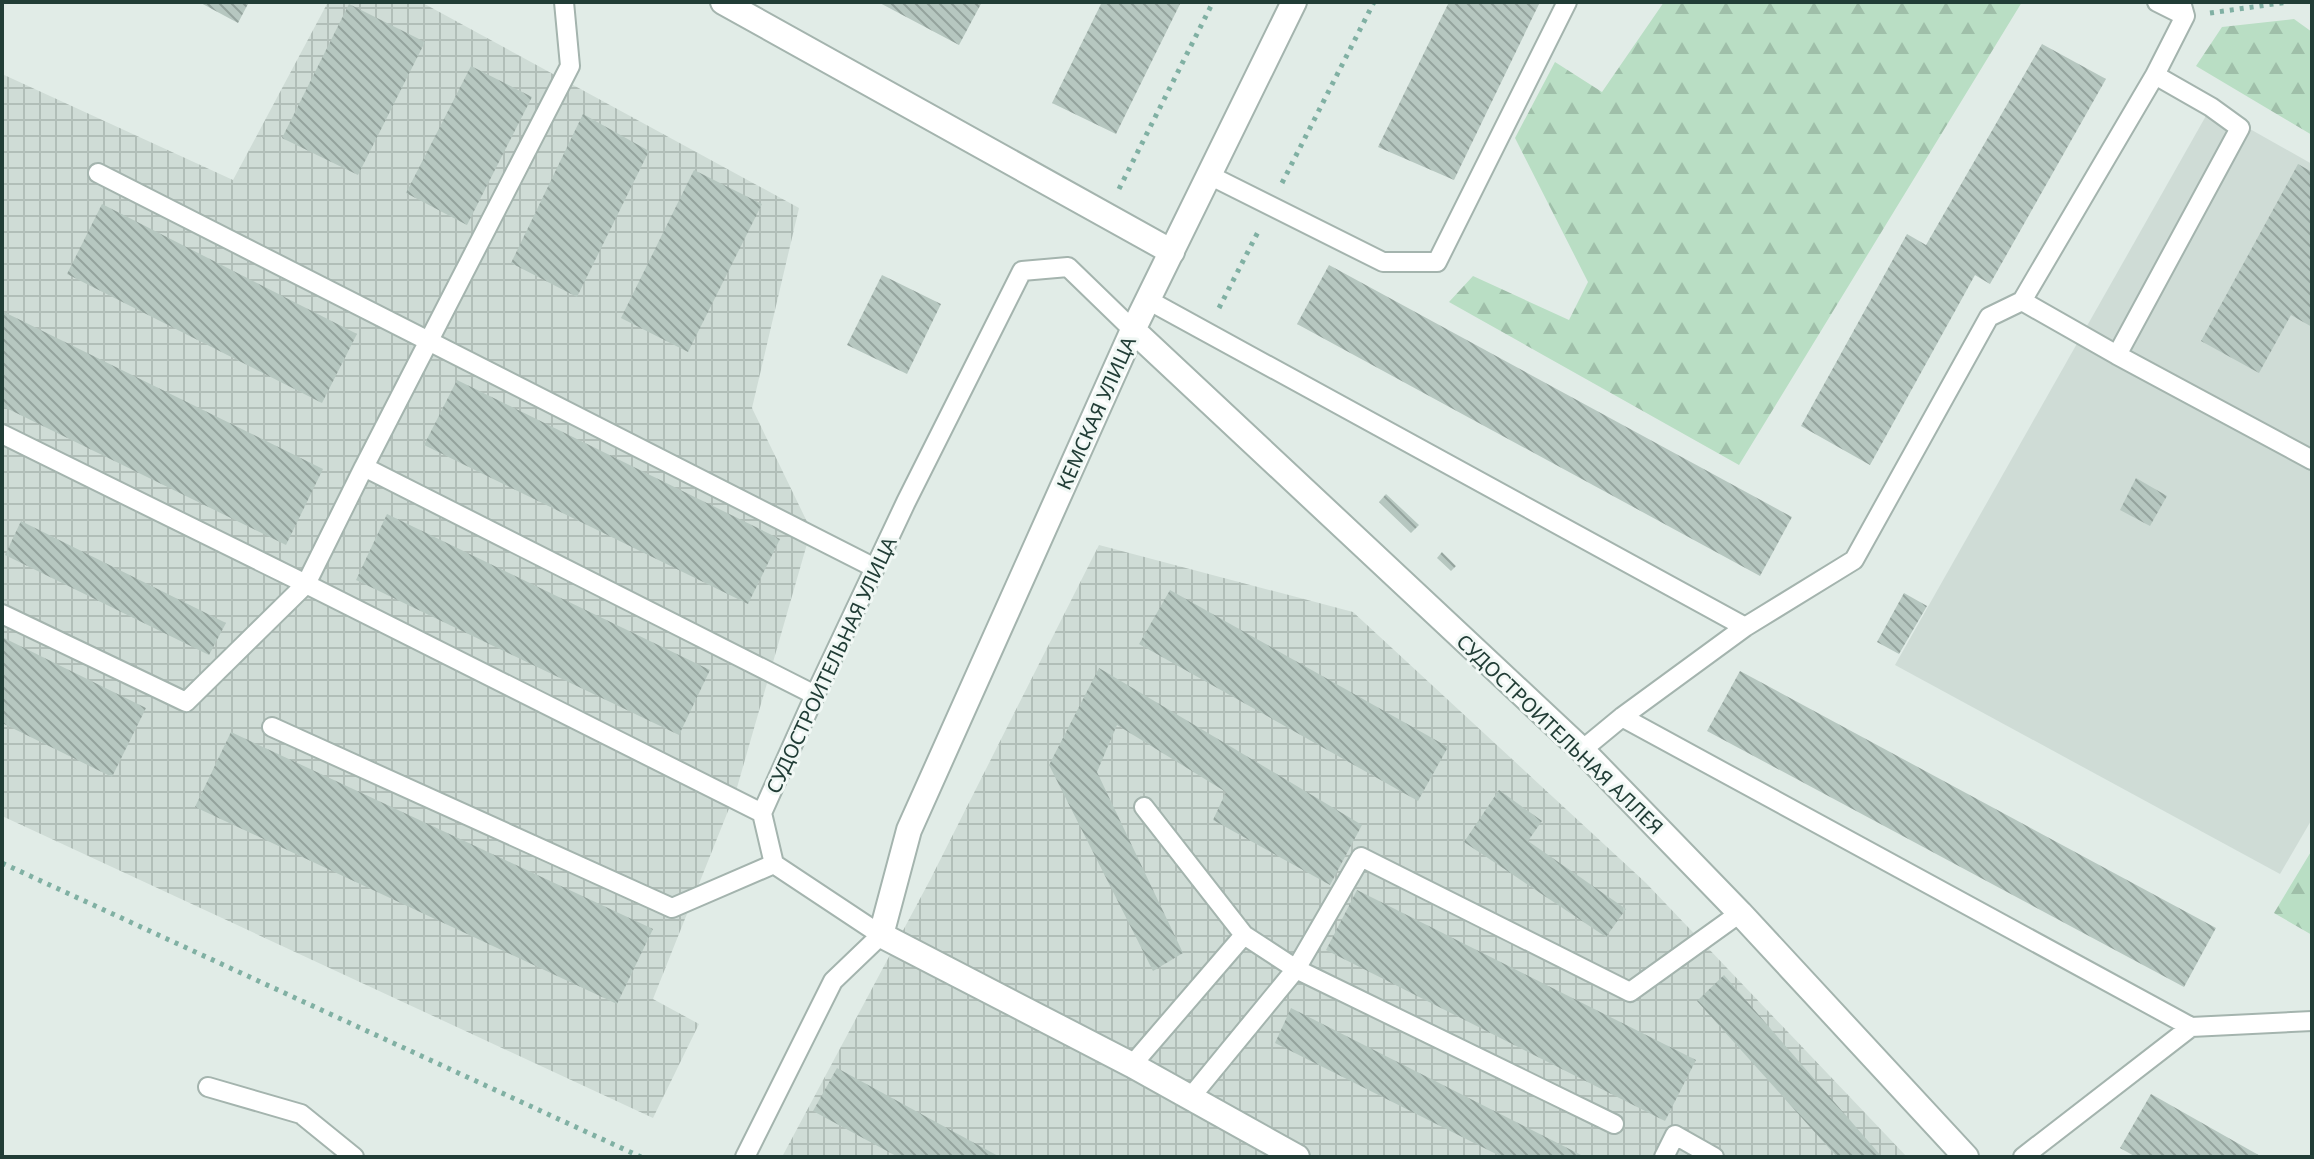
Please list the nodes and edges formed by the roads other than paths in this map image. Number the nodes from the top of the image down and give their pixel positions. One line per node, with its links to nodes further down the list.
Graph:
1 (564, 2): 14 (lane)
2 (723, 2): 10 (street)
3 (1294, 2): 9 (street, КЕМСКАЯ УЛИЦА)
4 (1567, 2): 9 (lane)
5 (2157, 2): 6 (lane)
6 (2183, 9): 7 (lane)
7 (2155, 75): 12 (lane); 15 (lane)
8 (98, 173): 14 (lane)
9 (1209, 175): 10 (street, КЕМСКАЯ УЛИЦА)
10 (1172, 252): 11 (street, КЕМСКАЯ УЛИЦА)
11 (1148, 300): 13 (street, КЕМСКАЯ УЛИЦА); 22 (lane)
12 (2022, 301): 15 (lane); 22 (lane)
13 (1133, 330): 19 (lane, СУДОСТРОИТЕЛЬНАЯ УЛИЦА); 26 (street, СУДОСТРОИТЕЛЬНАЯ АЛЛЕЯ); 31 (street, КЕМСКАЯ УЛИЦА)
14 (429, 340): 18 (lane); 19 (lane)
15 (2117, 355): 17 (lane)
16 (2, 434): 20 (lane)
17 (2312, 460)
18 (364, 467): 20 (lane); 23 (lane)
19 (875, 568): 23 (lane, СУДОСТРОИТЕЛЬНАЯ УЛИЦА)
20 (306, 584): 21 (lane); 28 (lane)
21 (2, 614)
22 (1745, 627): 24 (lane)
23 (815, 695): 28 (lane, СУДОСТРОИТЕЛЬНАЯ УЛИЦА)
24 (1622, 717): 26 (lane); 35 (lane)
25 (272, 727): 29 (lane)
26 (1582, 750): 30 (street, СУДОСТРОИТЕЛЬНАЯ АЛЛЕЯ)
27 (1144, 807): 32 (lane)
28 (762, 813): 29 (lane, СУДОСТРОИТЕЛЬНАЯ УЛИЦА)
29 (774, 864): 31 (lane)
30 (1740, 913): 33 (lane); 46 (street, СУДОСТРОИТЕЛЬНАЯ АЛЛЕЯ)
31 (881, 935): 36 (street); 42 (lane)
32 (1244, 935): 33 (lane); 36 (lane)
33 (1296, 969): 38 (lane); 39 (lane)
34 (2312, 1021): 35 (lane)
35 (2191, 1027): 40 (lane)
36 (1132, 1065): 38 (street)
37 (208, 1087): 41 (lane)
38 (1190, 1098): 43 (street)
39 (1614, 1124)
40 (2036, 1154)
41 (354, 1157)
42 (745, 1157)
43 (1297, 1157)
44 (1664, 1157): 45 (lane)
45 (1714, 1157)
46 (1966, 1157)

